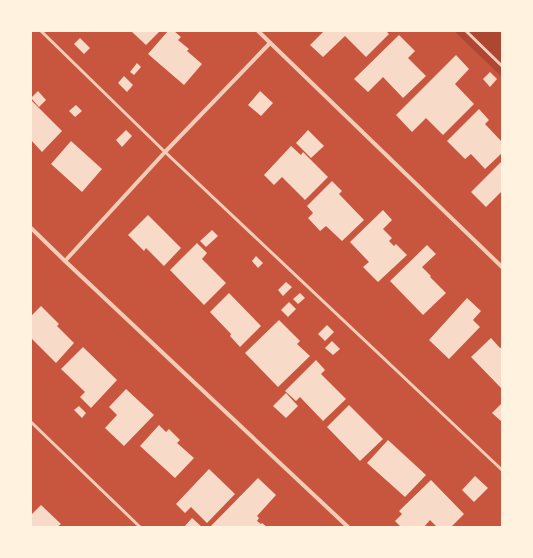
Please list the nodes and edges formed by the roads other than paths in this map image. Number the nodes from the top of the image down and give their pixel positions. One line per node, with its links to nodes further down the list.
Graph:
1 (41, 31): 6 (lane)
2 (258, 31): 4 (street)
3 (466, 31): 5 (lane)
4 (270, 42): 6 (street); 9 (street)
5 (502, 66)
6 (165, 152): 8 (street); 11 (lane)
7 (31, 228): 8 (street)
8 (65, 261): 13 (street)
9 (502, 267)
10 (31, 422): 12 (lane)
11 (502, 470)
12 (140, 527)
13 (348, 527)

